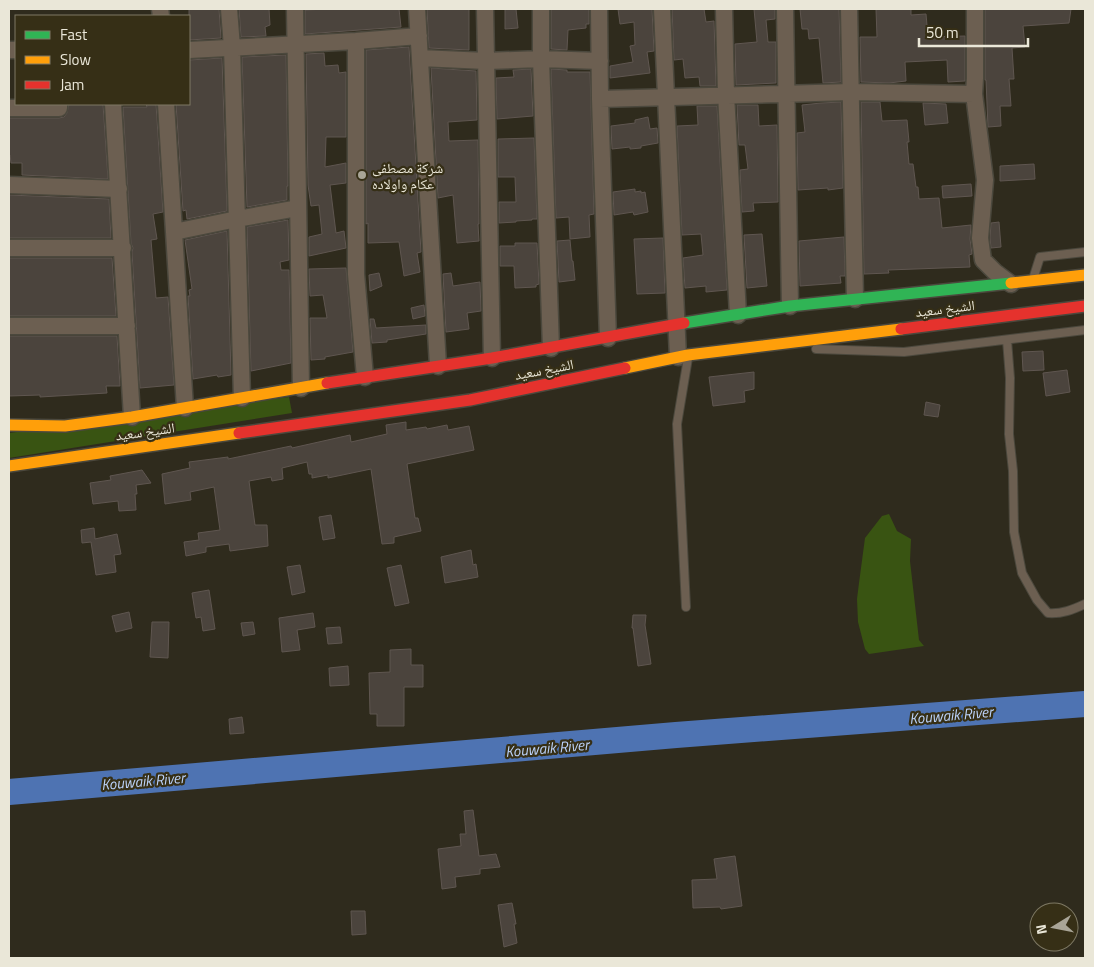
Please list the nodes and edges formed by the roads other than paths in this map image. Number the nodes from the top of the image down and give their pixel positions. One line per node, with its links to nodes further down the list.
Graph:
1 (229, 9): 15 (street)
2 (295, 9): 14 (street)
3 (418, 9): 12 (street)
4 (485, 9): 19 (street)
5 (542, 9): 18 (street)
6 (599, 9): 20 (street)
7 (662, 9): 25 (street)
8 (724, 9): 22 (street)
9 (785, 9): 23 (street)
10 (849, 9): 21 (street)
11 (975, 9): 24 (street)
12 (419, 36): 13 (street); 17 (street)
13 (356, 41): 14 (street); 57 (street)
14 (295, 44): 15 (street); 33 (street)
15 (232, 47): 16 (street); 34 (street)
16 (190, 50)
17 (420, 58): 19 (street); 56 (street)
18 (542, 59): 19 (street); 20 (street); 53 (street)
19 (486, 61): 55 (street)
20 (600, 61): 26 (street)
21 (851, 92): 23 (street); 24 (street); 42 (street)
22 (726, 94): 23 (street); 25 (street); 45 (street)
23 (786, 94): 43 (street)
24 (974, 94): 40 (street)
25 (665, 97): 26 (street); 46 (street)
26 (600, 98): 50 (street)
27 (59, 105): 30 (street)
28 (113, 105): 32 (street)
29 (166, 105): 35 (street)
30 (9, 108)
31 (9, 185): 32 (street)
32 (119, 189): 37 (street)
33 (298, 208): 34 (street); 58 (street)
34 (237, 219): 35 (street); 59 (street)
35 (174, 232): 60 (street)
36 (9, 248): 37 (street)
37 (123, 248): 48 (street)
38 (1085, 252): 41 (lane)
39 (1085, 275): 41 (main road, الشيخ سعيد)
40 (1011, 284): 41 (main road, الشيخ سعيد); 42 (main road, الشيخ سعيد)
41 (1030, 284)
42 (855, 299): 43 (main road, الشيخ سعيد)
43 (790, 306): 45 (main road, الشيخ سعيد)
44 (1085, 306): 52 (main road, الشيخ سعيد)
45 (738, 315): 46 (main road, الشيخ سعيد)
46 (676, 324): 50 (main road, الشيخ سعيد); 54 (street)
47 (9, 326): 48 (street)
48 (127, 326): 61 (street)
49 (1085, 330): 51 (lane)
50 (608, 338): 53 (main road, الشيخ سعيد)
51 (1007, 340): 52 (lane); 64 (lane)
52 (750, 347): 54 (main road, الشيخ سعيد)
53 (551, 348): 55 (main road, الشيخ سعيد)
54 (683, 356): 63 (main road, الشيخ سعيد); 65 (lane)
55 (492, 358): 56 (main road, الشيخ سعيد)
56 (438, 366): 57 (main road, الشيخ سعيد)
57 (365, 377): 58 (main road, الشيخ سعيد)
58 (301, 388): 59 (main road, الشيخ سعيد)
59 (242, 398): 60 (main road, الشيخ سعيد)
60 (185, 408): 61 (main road, الشيخ سعيد)
61 (132, 417): 62 (main road, الشيخ سعيد)
62 (9, 425)
63 (9, 466)
64 (1085, 604)
65 (686, 607)

